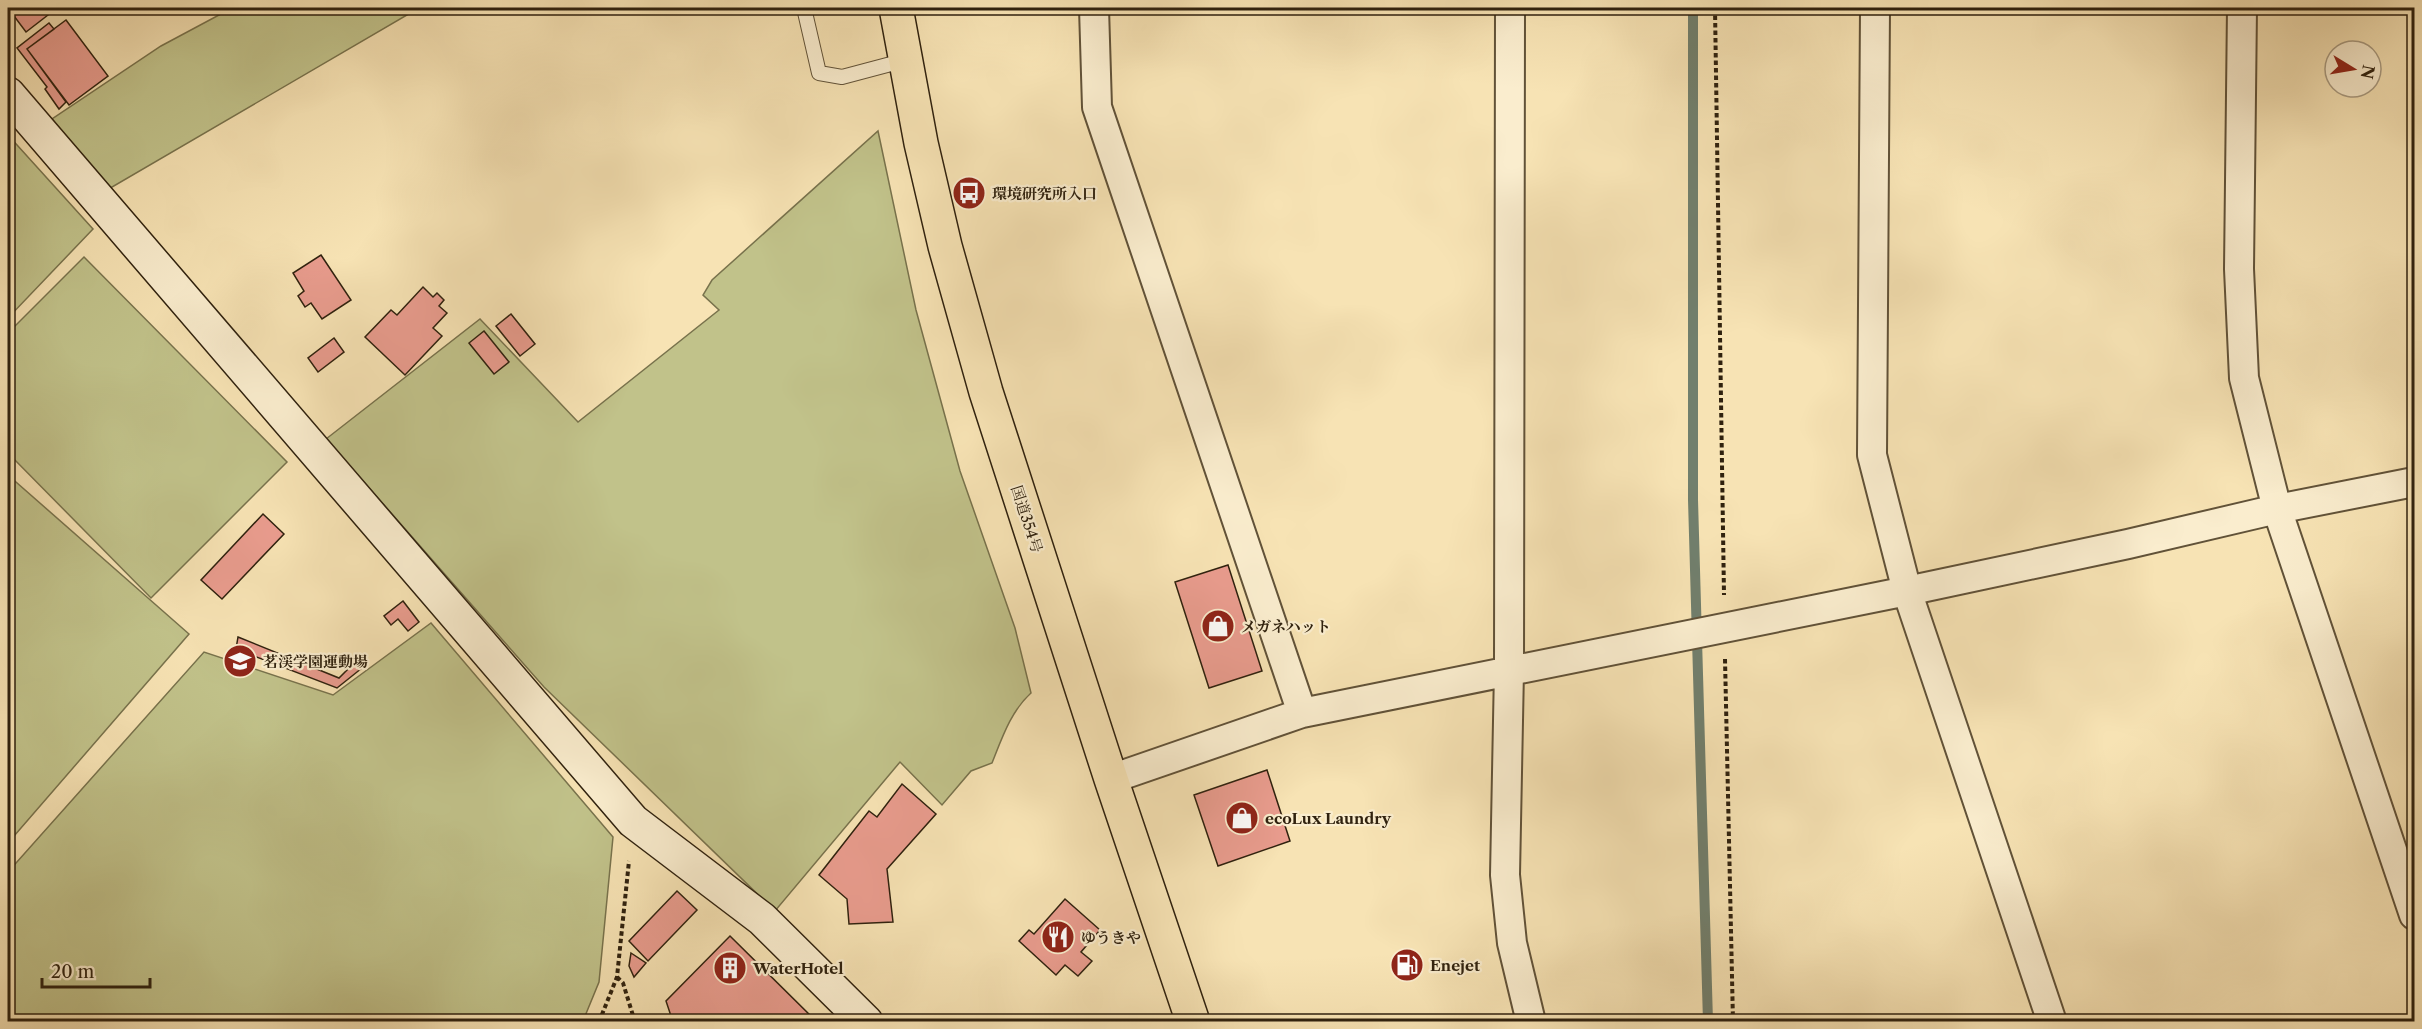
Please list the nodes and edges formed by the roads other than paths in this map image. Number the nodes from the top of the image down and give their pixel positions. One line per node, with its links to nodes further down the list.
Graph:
1 (804, 8): 7 (lane)
2 (896, 8): 7 (highway, 国道354号)
3 (1094, 8): 13 (street)
4 (1510, 8): 12 (street)
5 (1875, 8): 11 (street)
6 (2242, 8): 10 (street)
7 (906, 60): 14 (highway, 国道354号)
8 (8, 94): 16 (street)
9 (2415, 482): 10 (street)
10 (2277, 510): 11 (street); 15 (street)
11 (1907, 591): 12 (street); 19 (street)
12 (1509, 670): 13 (street); 18 (street)
13 (1302, 713): 14 (street)
14 (1111, 779): 17 (highway, 国道354号)
15 (2415, 915)
16 (866, 1022)
17 (1193, 1022)
18 (1531, 1022)
19 (2052, 1022)

